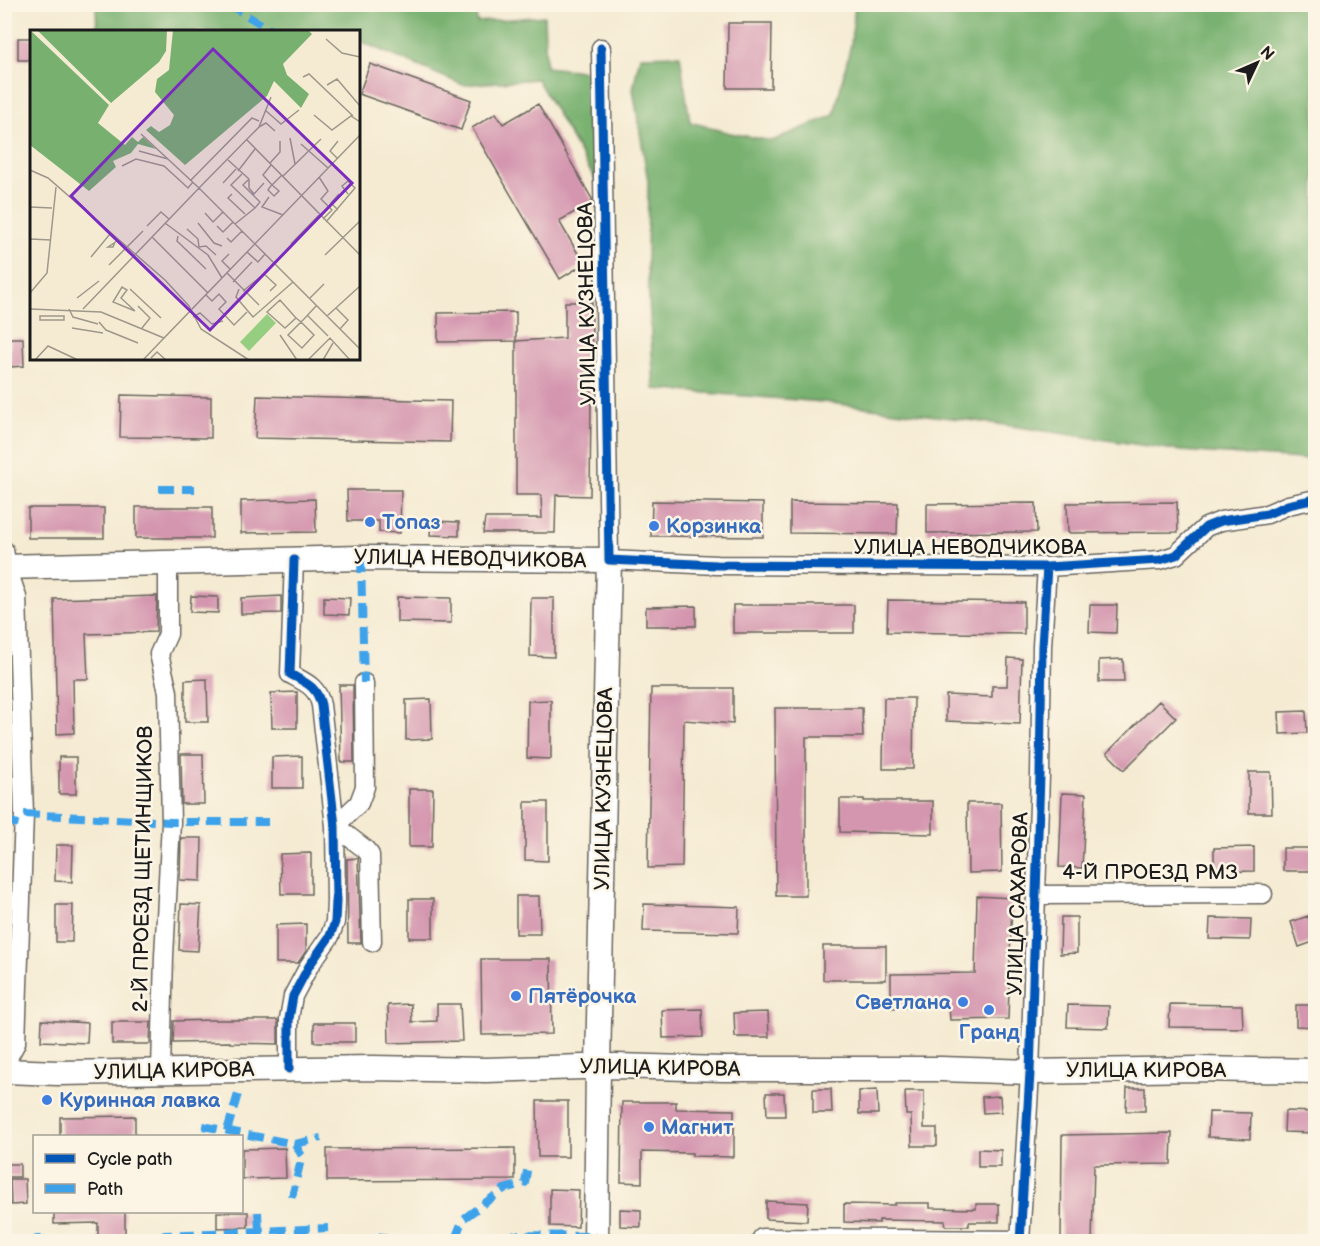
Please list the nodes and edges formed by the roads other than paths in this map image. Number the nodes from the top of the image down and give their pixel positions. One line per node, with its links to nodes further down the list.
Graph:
1 (601, 48): 4 (street, УЛИЦА КУЗНЕЦОВА)
2 (1316, 499): 7 (street, УЛИЦА НЕВОДЧИКОВА)
3 (294, 560): 4 (main road, УЛИЦА НЕВОДЧИКОВА); 6 (main road, УЛИЦА НЕВОДЧИКОВА); 9 (street)
4 (609, 560): 7 (street, УЛИЦА НЕВОДЧИКОВА); 14 (main road, УЛИЦА КУЗНЕЦОВА)
5 (5, 562): 6 (main road, УЛИЦА НЕВОДЧИКОВА); 13 (street)
6 (168, 562): 17 (street, 2-Й ПРОЕЗД ЩЕТИНЩИКОВ)
7 (1047, 567): 11 (street, УЛИЦА САХАРОВА)
8 (363, 683): 9 (street)
9 (335, 826): 12 (street); 15 (street)
10 (1263, 894): 11 (street, 4-Й ПРОЕЗД РМЗ)
11 (1036, 895): 19 (street, УЛИЦА САХАРОВА)
12 (372, 942)
13 (4, 1065)
14 (598, 1066): 15 (main road, УЛИЦА КИРОВА); 19 (main road, УЛИЦА КИРОВА); 22 (main road, УЛИЦА КУЗНЕЦОВА)
15 (290, 1069): 17 (main road, УЛИЦА КИРОВА)
16 (4, 1071): 17 (main road, УЛИЦА КИРОВА)
17 (161, 1071)
18 (1316, 1071): 19 (main road, УЛИЦА КИРОВА)
19 (1030, 1072): 21 (street, УЛИЦА САХАРОВА)
20 (762, 1238): 21 (street)
21 (1020, 1241)
22 (596, 1242)

